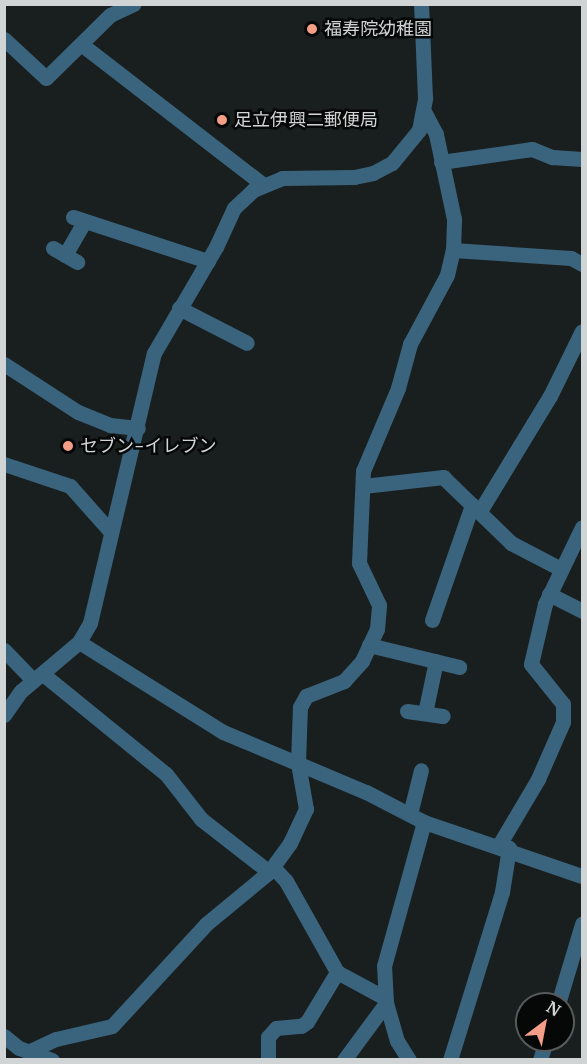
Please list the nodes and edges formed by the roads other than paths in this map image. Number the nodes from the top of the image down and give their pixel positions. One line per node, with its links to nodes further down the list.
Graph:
1 (134, 4): 4 (street)
2 (421, 4): 5 (street)
3 (4, 39): 4 (street)
4 (81, 45): 8 (street)
5 (425, 113): 7 (street); 8 (street)
6 (582, 159): 7 (street)
7 (441, 162): 9 (street)
8 (262, 184): 11 (street)
9 (453, 250): 12 (street); 19 (street)
10 (65, 255): 11 (street)
11 (208, 261): 13 (street)
12 (582, 264)
13 (179, 308): 15 (street); 17 (street)
14 (582, 331): 20 (street)
15 (247, 343)
16 (4, 364): 17 (street)
17 (138, 428): 22 (street)
18 (4, 464): 22 (street)
19 (363, 486): 20 (street); 28 (street)
20 (476, 508): 23 (street); 26 (street)
21 (582, 527): 23 (street)
22 (110, 531): 27 (street)
23 (561, 569): 24 (street)
24 (549, 594): 25 (street); 41 (street)
25 (582, 611)
26 (432, 620)
27 (79, 642): 32 (street); 37 (street)
28 (369, 645): 30 (street); 37 (street)
29 (4, 650): 32 (street)
30 (436, 661): 31 (street); 34 (street)
31 (459, 667)
32 (38, 677): 35 (street); 42 (street)
33 (407, 711): 34 (street)
34 (425, 713): 36 (street)
35 (4, 715)
36 (443, 716)
37 (298, 763): 39 (street); 42 (street)
38 (421, 770): 39 (street)
39 (410, 814): 40 (street)
40 (424, 822): 41 (street); 47 (street)
41 (504, 846): 43 (street); 54 (street)
42 (271, 869): 45 (street); 49 (street)
43 (582, 876)
44 (582, 924): 46 (street)
45 (337, 972): 47 (street); 51 (street)
46 (562, 992)
47 (386, 1001): 52 (street); 53 (street)
48 (4, 1035): 49 (street)
49 (23, 1052): 50 (street)
50 (52, 1059)
51 (268, 1059)
52 (344, 1059)
53 (409, 1059)
54 (450, 1059)

